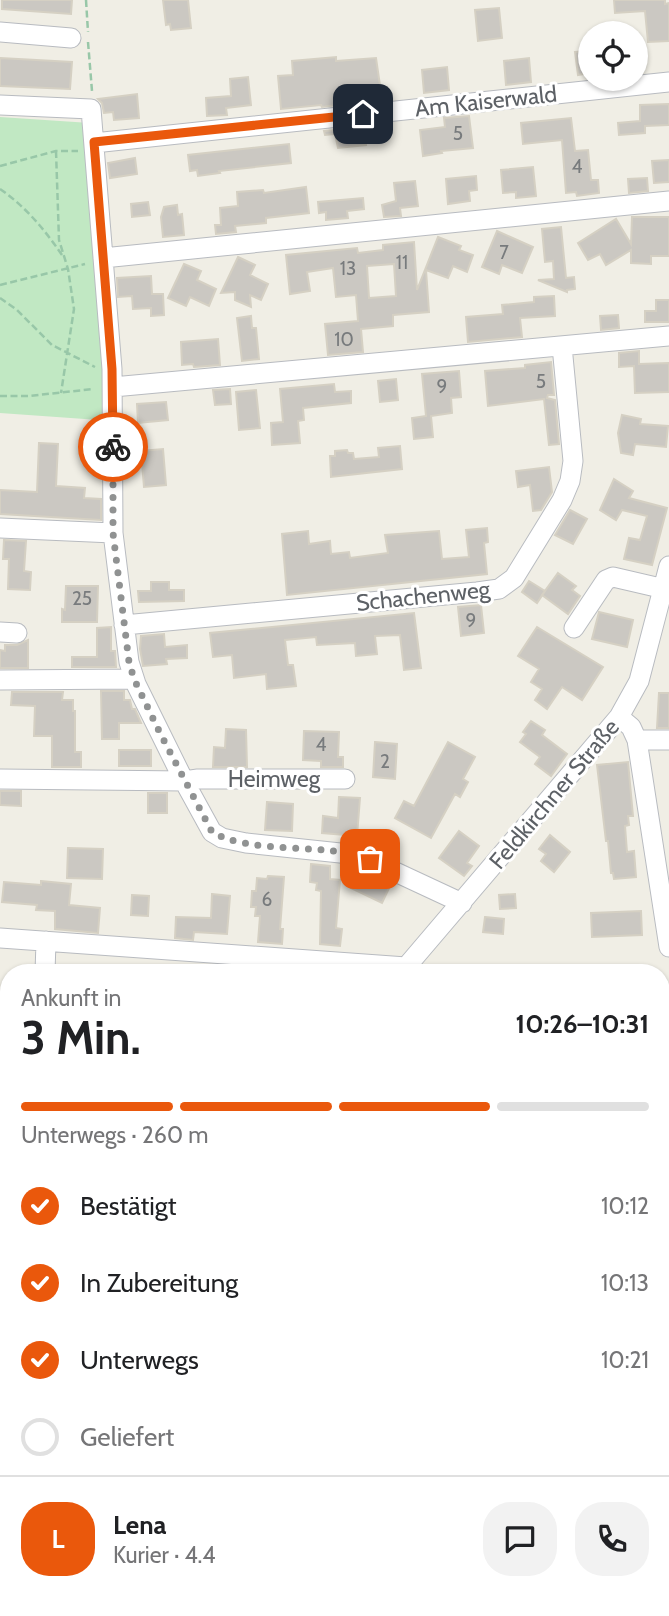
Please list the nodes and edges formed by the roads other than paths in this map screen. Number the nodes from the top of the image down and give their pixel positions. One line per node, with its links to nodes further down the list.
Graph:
1 (0, 32): 2 (street)
2 (71, 38)
3 (669, 82): 5 (street, Am Kaiserwald)
4 (0, 105): 5 (street)
5 (94, 146): 7 (street)
6 (669, 201): 7 (street)
7 (103, 258): 10 (street)
8 (669, 336): 9 (street)
9 (562, 346): 10 (street); 15 (street, Schachenweg)
10 (113, 378): 12 (street)
11 (0, 528): 12 (street)
12 (113, 533): 15 (street)
13 (669, 566): 14 (street, Feldkirchner Straße)
14 (666, 590): 16 (street); 17 (street, Feldkirchner Straße)
15 (124, 625): 18 (street)
16 (574, 628)
17 (659, 646): 20 (street, Feldkirchner Straße)
18 (134, 679): 19 (street); 25 (street)
19 (0, 680)
20 (620, 717): 21 (street); 27 (street, Feldkirchner Straße)
21 (637, 740): 22 (street); 26 (street)
22 (669, 740)
23 (0, 779): 25 (street, Heimweg)
24 (345, 779): 25 (street, Heimweg)
25 (184, 781): 27 (street)
26 (661, 846): 30 (street)
27 (462, 904): 33 (street, Feldkirchner Straße)
28 (0, 938): 29 (street)
29 (46, 941): 31 (street); 32 (street)
30 (669, 947)
31 (45, 964)
32 (329, 964)
33 (408, 964)

